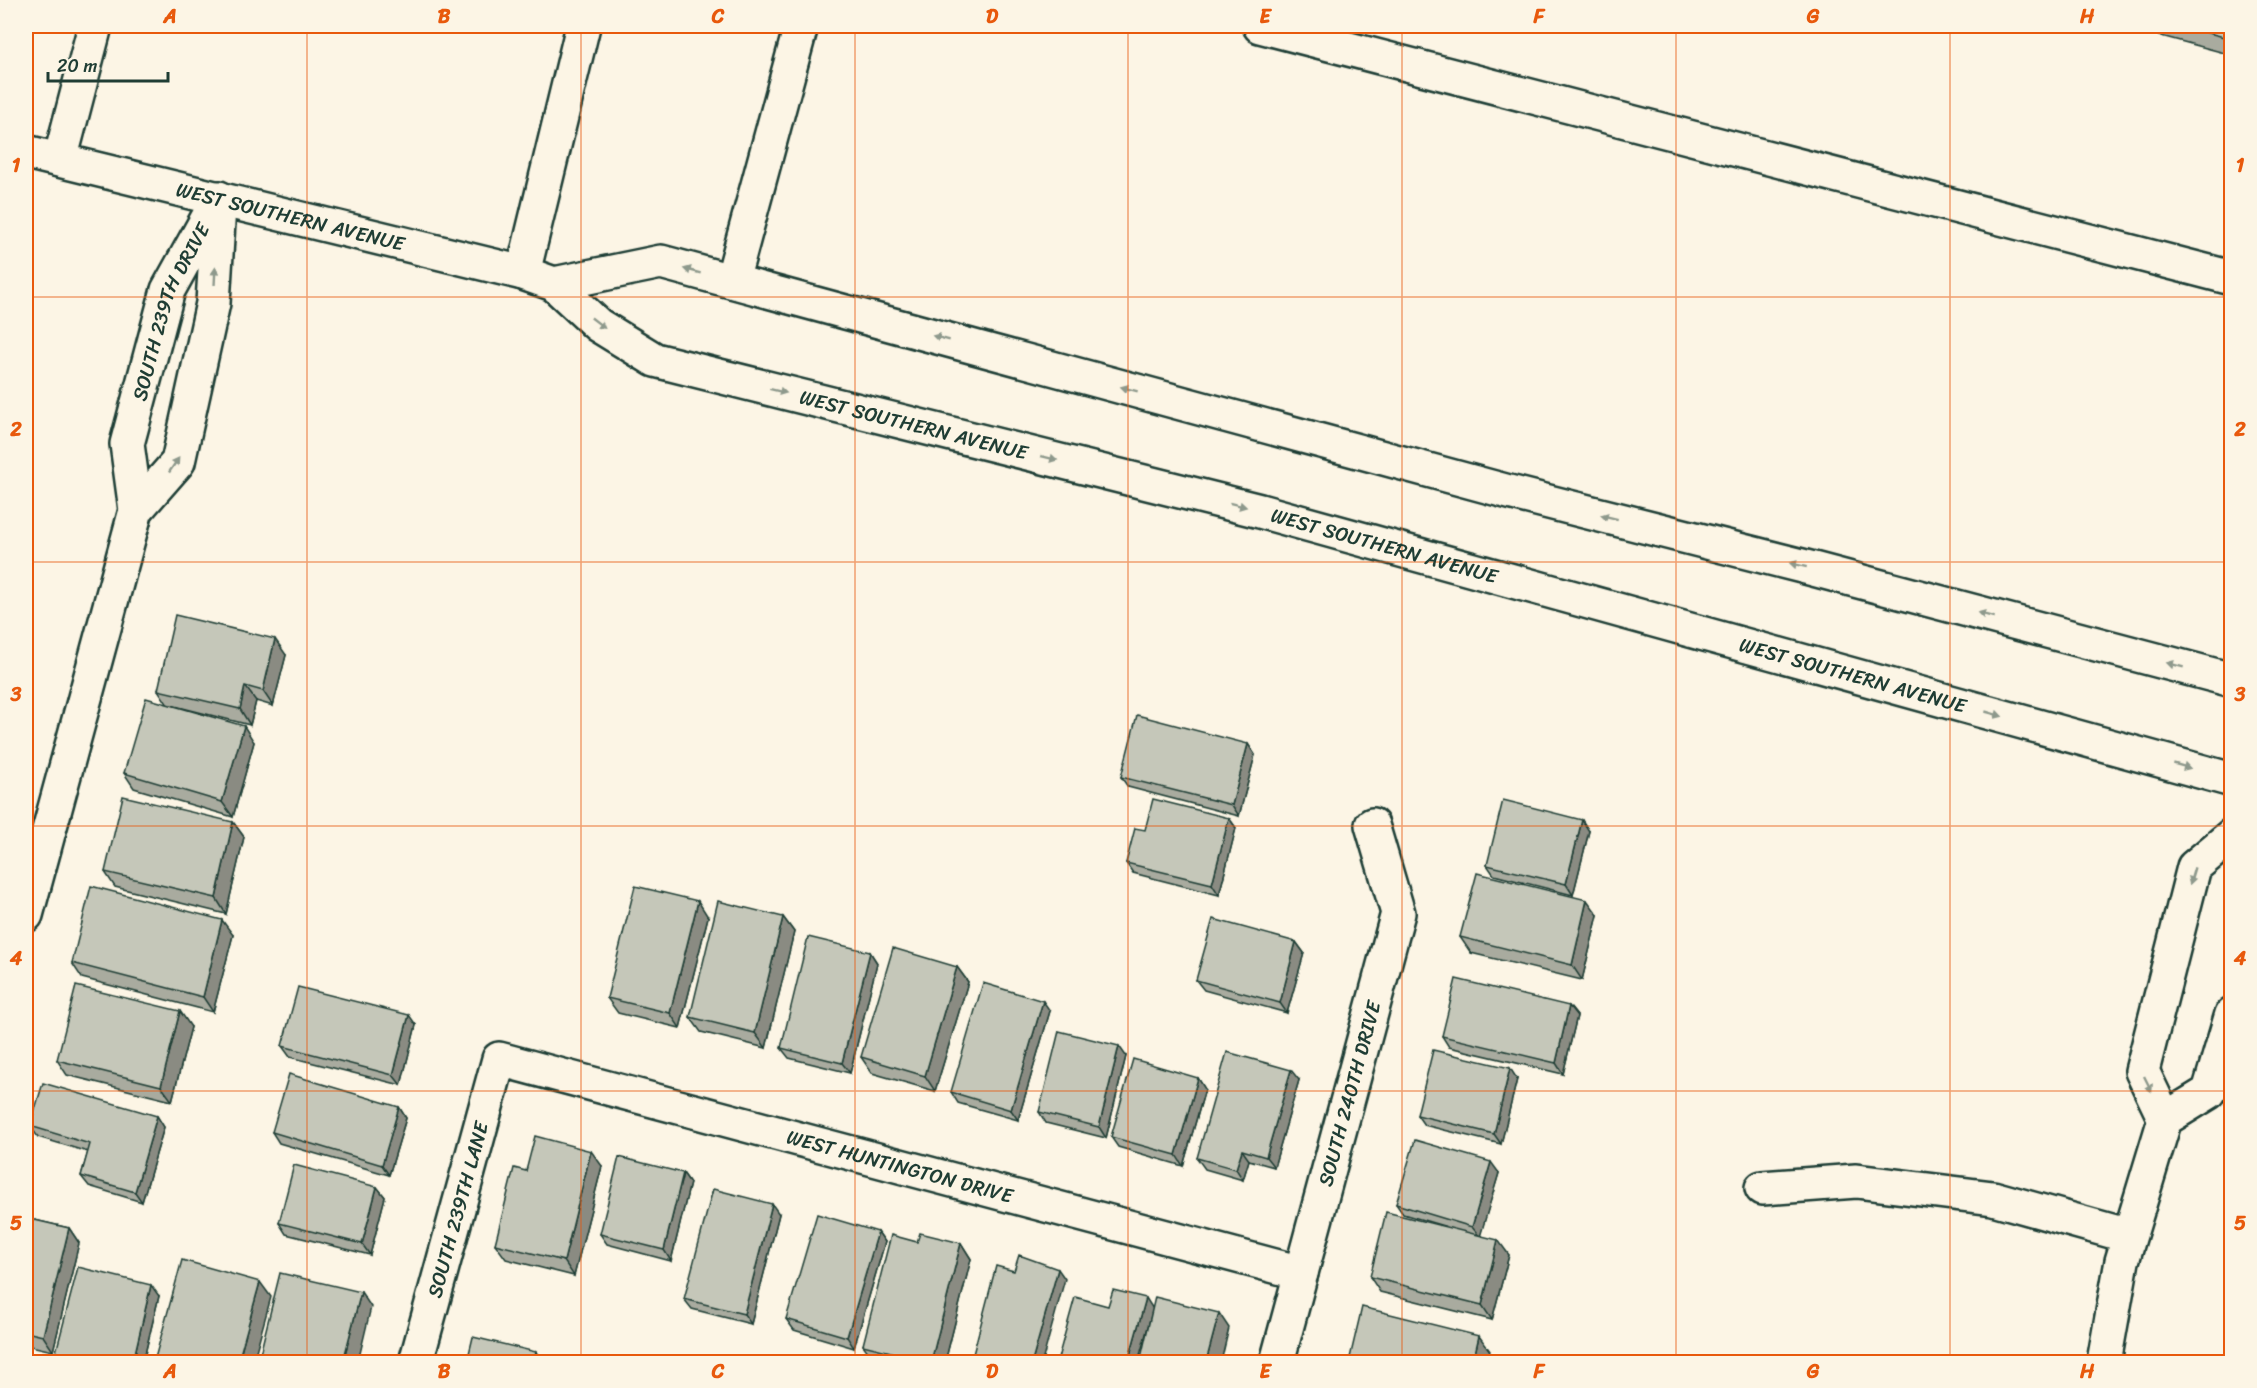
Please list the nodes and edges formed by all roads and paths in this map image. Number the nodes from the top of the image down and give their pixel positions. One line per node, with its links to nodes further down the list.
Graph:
1 (95, 26): 6 (main road)
2 (583, 26): 8 (main road)
3 (801, 26): 10 (main road)
4 (1260, 26): 9 (main road)
5 (26, 152): 6 (main road, WEST SOUTHERN AVENUE)
6 (60, 160): 7 (main road, WEST SOUTHERN AVENUE)
7 (219, 198): 8 (main road, WEST SOUTHERN AVENUE); 12 (main road, SOUTH 239TH DRIVE); 12 (main road, SOUTH 239TH DRIVE, one-way to 7)
8 (523, 273): 11 (main road, WEST SOUTHERN AVENUE)
9 (2232, 278)
10 (732, 281): 11 (main road, one-way to 11); 13 (main road, one-way to 10)
11 (554, 284): 14 (main road, WEST SOUTHERN AVENUE, one-way to 14)
12 (136, 510): 17 (main road, SOUTH 239TH DRIVE)
13 (2232, 680)
14 (2232, 780)
15 (1372, 825): 23 (main road, SOUTH 240TH DRIVE)
16 (2232, 835): 20 (main road, one-way to 20)
17 (26, 915)
18 (2232, 1014): 20 (main road)
19 (499, 1059): 23 (main road, WEST HUNTINGTON DRIVE); 24 (main road, SOUTH 239TH LANE)
20 (2165, 1119): 22 (main road)
21 (1762, 1188): 22 (main road)
22 (2129, 1236): 26 (main road)
23 (1301, 1273): 25 (main road, SOUTH 240TH DRIVE)
24 (416, 1362)
25 (1277, 1362)
26 (2104, 1362)

